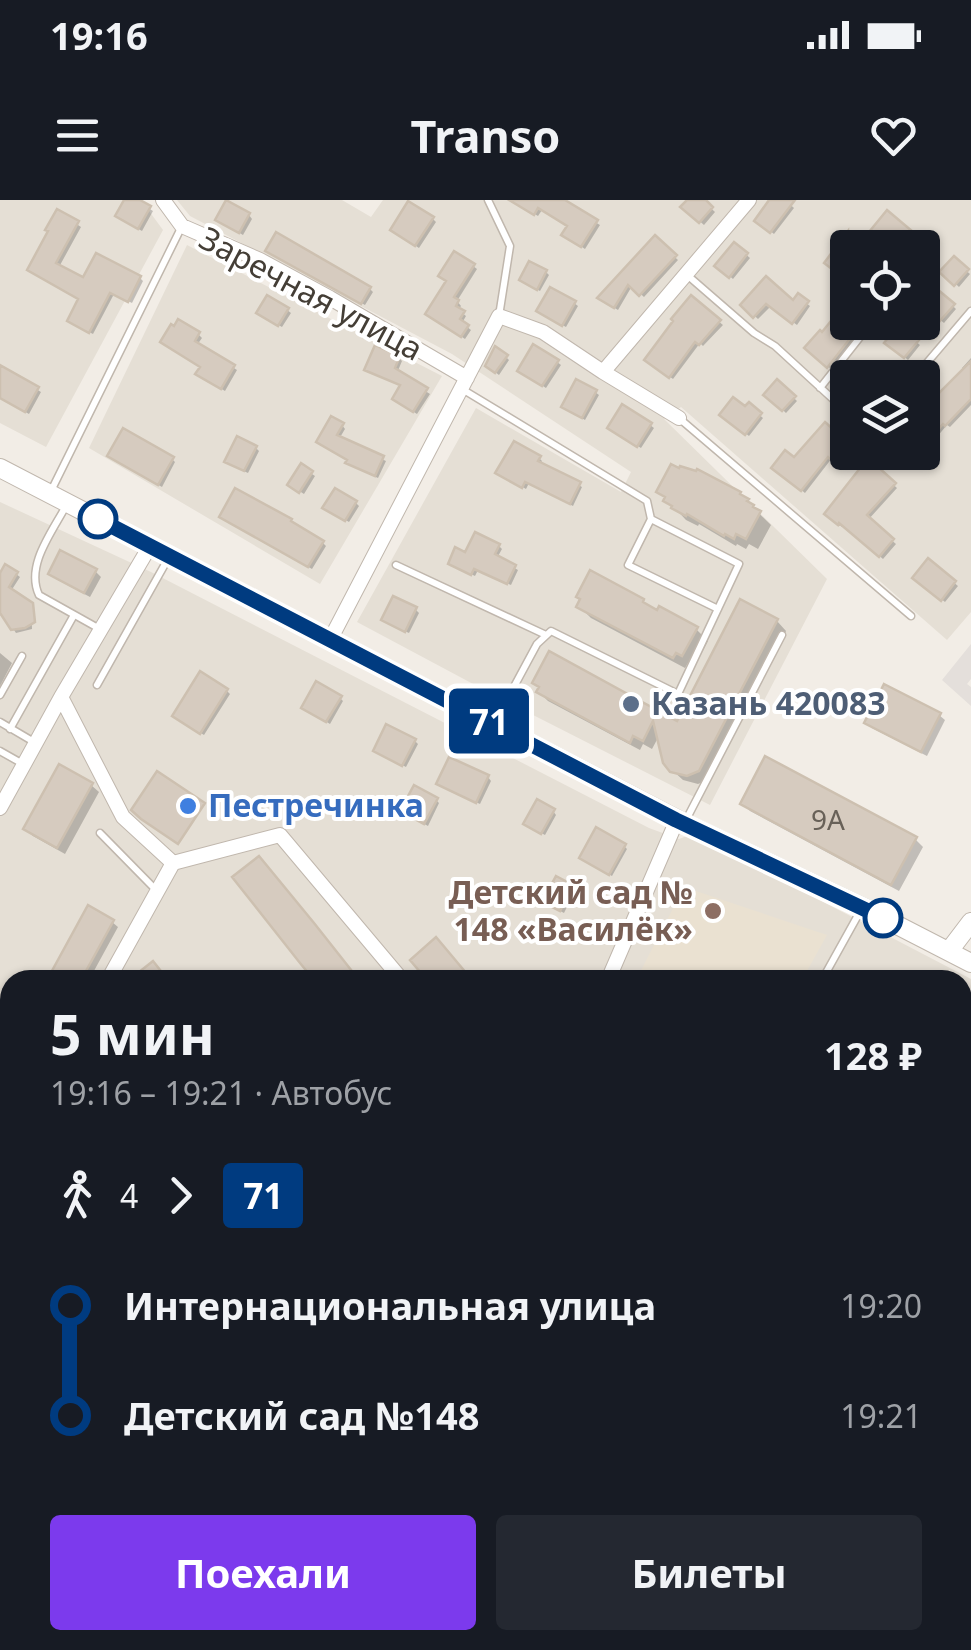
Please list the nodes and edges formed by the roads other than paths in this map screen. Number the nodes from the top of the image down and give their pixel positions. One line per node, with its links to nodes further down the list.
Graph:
1 (163, 200): 4 (street, Заречная улица)
2 (488, 200): 7 (lane)
3 (749, 200): 5 (street)
4 (182, 226): 11 (street, Заречная улица); 16 (lane)
5 (686, 274): 10 (street); 12 (lane)
6 (971, 312): 9 (lane)
7 (499, 316): 10 (street); 11 (street)
8 (858, 340): 12 (lane)
9 (930, 360)
10 (603, 372): 14 (street)
11 (464, 383): 18 (lane); 28 (street)
12 (820, 388): 13 (lane)
13 (830, 397)
14 (679, 418): 24 (lane)
15 (0, 468): 16 (street)
16 (49, 494): 17 (street)
17 (67, 503): 19 (street); 23 (lane)
18 (650, 518): 22 (lane); 22 (lane)
19 (150, 546): 20 (street); 25 (street)
20 (169, 556): 28 (street); 30 (lane)
21 (396, 565): 26 (lane)
22 (718, 608): 26 (lane)
23 (74, 615): 25 (lane); 35 (lane)
24 (911, 616)
25 (101, 630): 32 (street)
26 (546, 635): 34 (lane)
27 (782, 635): 40 (lane)
28 (330, 640): 34 (street)
29 (22, 656): 31 (lane)
30 (98, 685)
31 (0, 694)
32 (61, 697): 36 (street); 42 (street)
33 (0, 722): 35 (lane)
34 (494, 724): 40 (street)
35 (10, 728): 36 (lane)
36 (36, 743): 38 (street)
37 (0, 751): 38 (lane)
38 (24, 765): 39 (street)
39 (0, 808)
40 (680, 822): 44 (street); 50 (street)
41 (100, 833): 43 (lane)
42 (174, 863): 43 (street); 49 (street)
43 (158, 892): 48 (street)
44 (862, 908): 46 (street); 51 (lane)
45 (971, 922): 46 (street)
46 (949, 951): 47 (street)
47 (971, 962)
48 (114, 970)
49 (394, 970)
50 (613, 970)
51 (828, 970)

